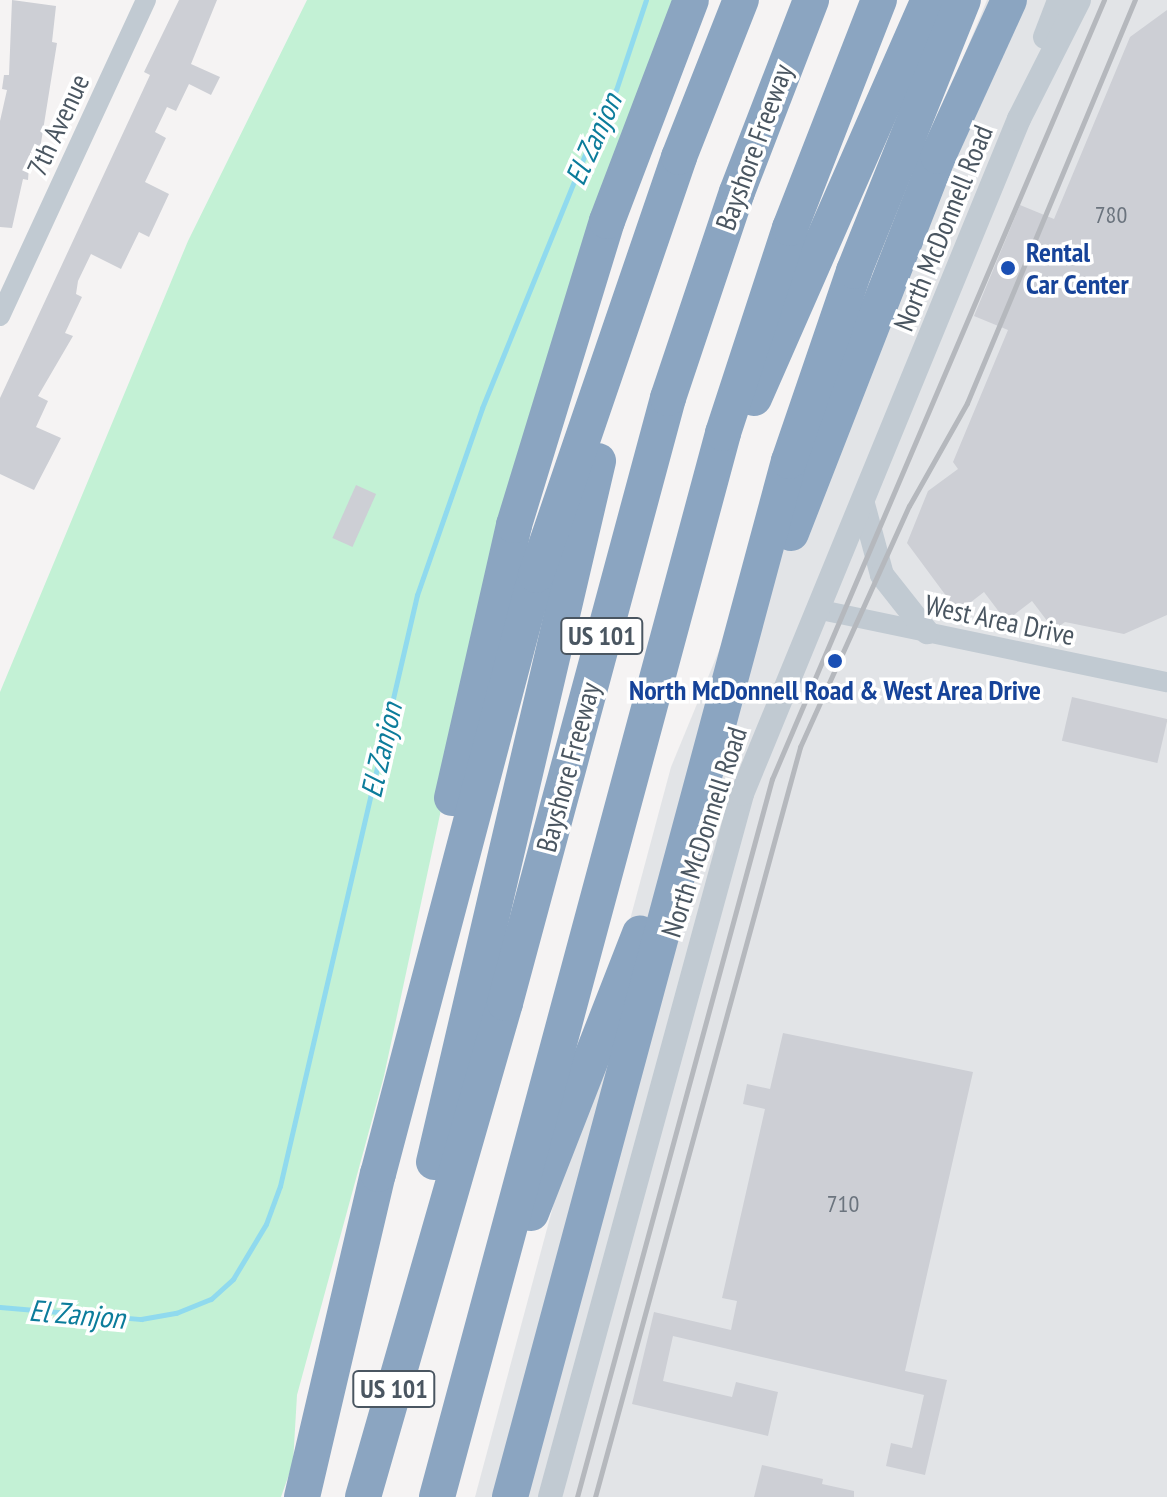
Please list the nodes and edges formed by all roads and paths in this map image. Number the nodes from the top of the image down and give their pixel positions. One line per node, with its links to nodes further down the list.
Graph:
1 (146, 0): 16 (street, 7th Avenue)
2 (691, 0): 18 (highway)
3 (713, 0): 18 (highway)
4 (741, 0): 23 (highway)
5 (759, 0): 24 (highway)
6 (811, 0): 24 (highway, Bayshore Freeway / US 101)
7 (879, 0): 19 (highway, US 101)
8 (929, 0): 19 (highway)
9 (963, 0): 15 (highway)
10 (988, 0): 15 (highway)
11 (1009, 0): 25 (highway)
12 (1059, 0): 14 (street, North McDonnell Road)
13 (1079, 0): 14 (street, North McDonnell Road)
14 (1019, 119): 17 (street, North McDonnell Road)
15 (887, 207): 29 (highway)
16 (0, 316)
17 (863, 504): 20 (street, North McDonnell Road); 21 (street)
18 (514, 525): 23 (highway)
19 (692, 542): 25 (highway, US 101)
20 (821, 610): 21 (street, West Area Drive); 30 (street, North McDonnell Road)
21 (927, 632): 22 (street, West Area Drive)
22 (1167, 682)
23 (378, 1174): 26 (highway)
24 (424, 1282): 27 (highway, Bayshore Freeway / US 101)
25 (482, 1329): 28 (highway, US 101)
26 (302, 1497)
27 (363, 1497)
28 (437, 1497)
29 (510, 1497)
30 (550, 1497)

